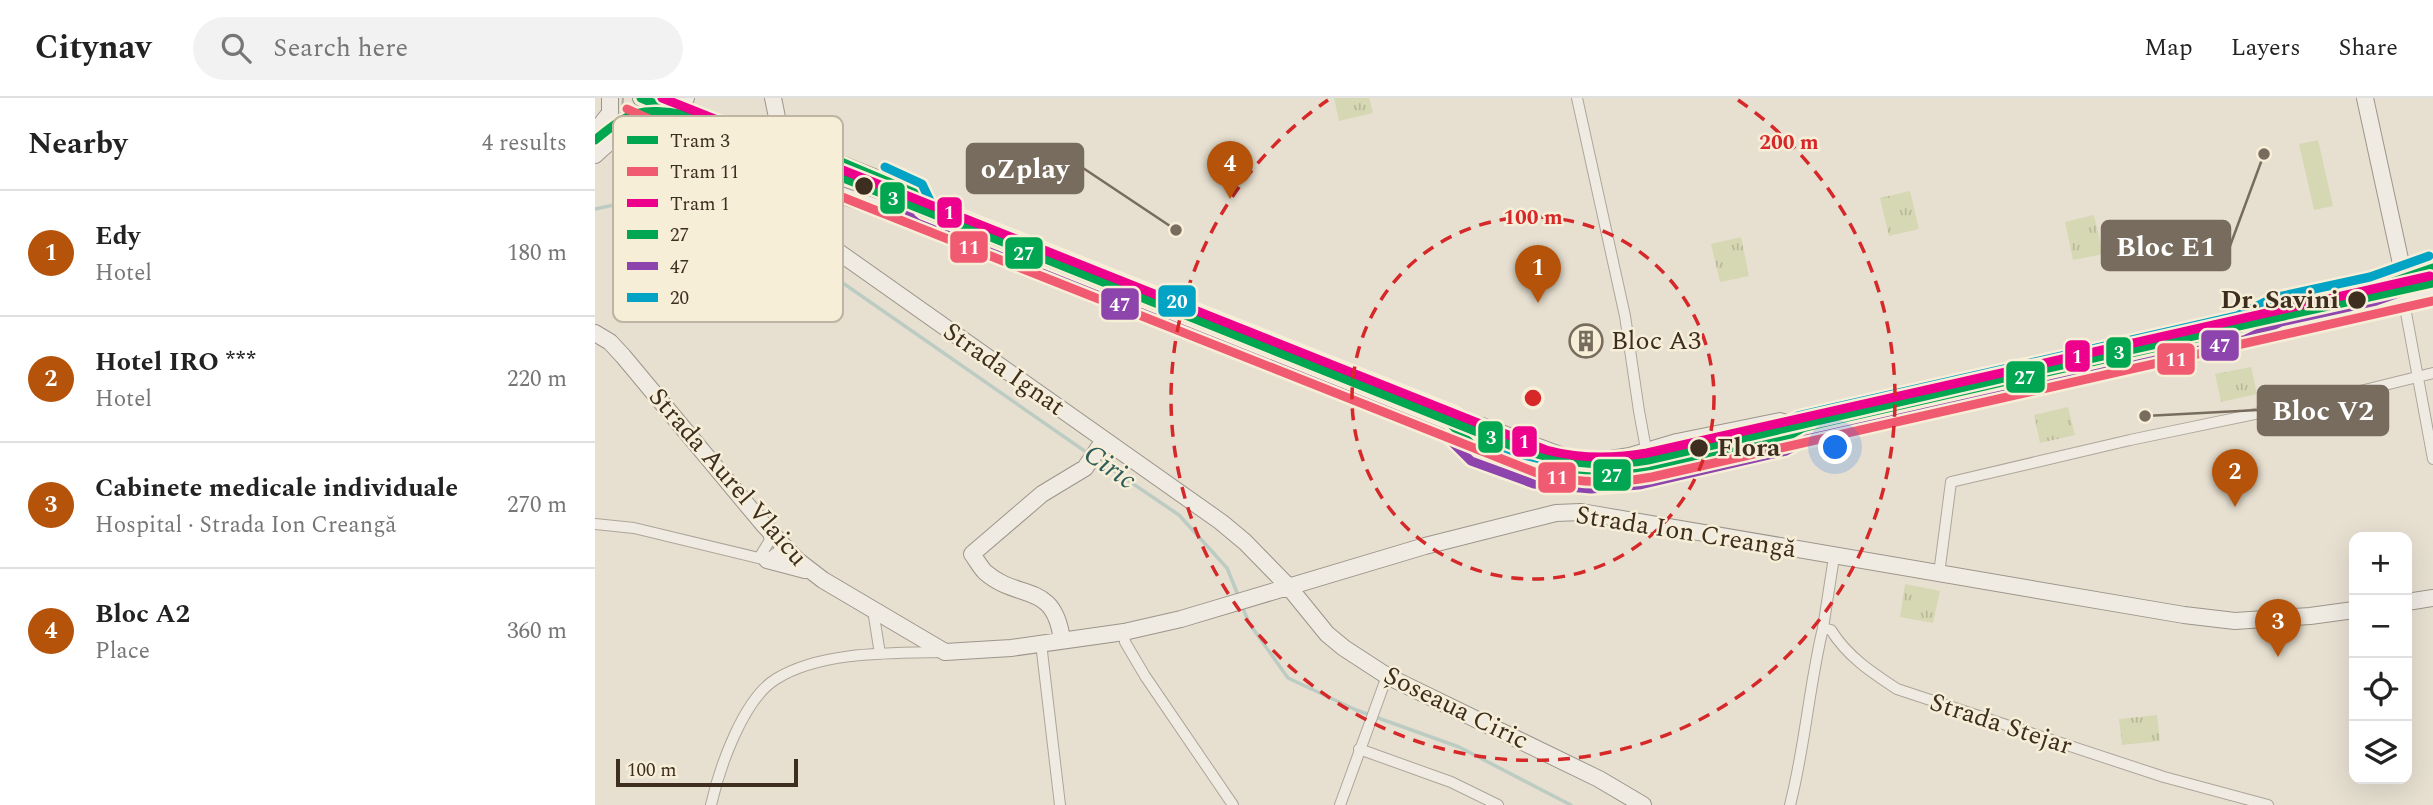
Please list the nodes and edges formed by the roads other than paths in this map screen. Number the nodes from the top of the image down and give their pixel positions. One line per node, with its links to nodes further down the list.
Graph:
1 (610, 98): 11 (street)
2 (686, 98): 7 (street)
3 (695, 98): 9 (street)
4 (773, 98): 10 (street, Strada Ignat)
5 (1577, 98): 29 (street)
6 (2365, 98): 19 (street)
7 (648, 102): 8 (street)
8 (682, 116)
9 (696, 116)
10 (778, 116)
11 (600, 127)
12 (613, 139): 13 (street)
13 (595, 155)
14 (843, 164): 16 (street)
15 (843, 196): 16 (street)
16 (922, 212): 26 (street)
17 (843, 256): 28 (street, Strada Ignat)
18 (2433, 268): 19 (street)
19 (2402, 279): 21 (street); 22 (street)
20 (2433, 293): 21 (street)
21 (2404, 302): 22 (street); 25 (street)
22 (2241, 328): 27 (street)
23 (595, 333): 33 (street, Strada Aurel Vlaicu)
24 (2433, 373): 25 (street)
25 (2418, 376): 30 (street); 38 (street)
26 (1450, 423): 29 (street); 31 (street)
27 (1801, 428): 29 (street); 31 (street)
28 (1100, 445): 39 (street, Strada Ignat); 46 (street)
29 (1647, 452): 31 (street)
30 (2433, 459)
31 (1650, 471)
32 (595, 524): 36 (street)
33 (767, 528): 34 (street, Strada Aurel Vlaicu); 36 (street)
34 (783, 547): 36 (street); 37 (street, Strada Aurel Vlaicu)
35 (1833, 557): 38 (street, Strada Ion Creangă); 39 (street, Strada Ion Creangă); 44 (street)
36 (763, 559): 37 (street)
37 (810, 570): 42 (street, Strada Aurel Vlaicu)
38 (1939, 574): 43 (street, Strada Ion Creangă)
39 (1288, 586): 45 (street, Strada Ion Creangă); 50 (street, Șoseaua Ciric)
40 (2433, 598): 41 (street)
41 (2412, 601)
42 (873, 610): 48 (street, Strada Aurel Vlaicu); 49 (street)
43 (2349, 611)
44 (1823, 628): 58 (street); 59 (street, Strada Stejar)
45 (1124, 632): 46 (street, Strada Ion Creangă); 54 (street)
46 (1062, 640): 47 (street, Strada Ion Creangă)
47 (1041, 643): 48 (street, Strada Ion Creangă); 53 (street)
48 (945, 652): 49 (street)
49 (880, 654): 52 (street)
50 (1384, 683): 51 (street); 57 (street, Șoseaua Ciric)
51 (1361, 744): 55 (street); 56 (street)
52 (711, 805)
53 (1060, 805)
54 (1233, 805)
55 (1339, 805)
56 (1499, 805)
57 (1643, 805)
58 (1790, 805)
59 (2268, 805)

